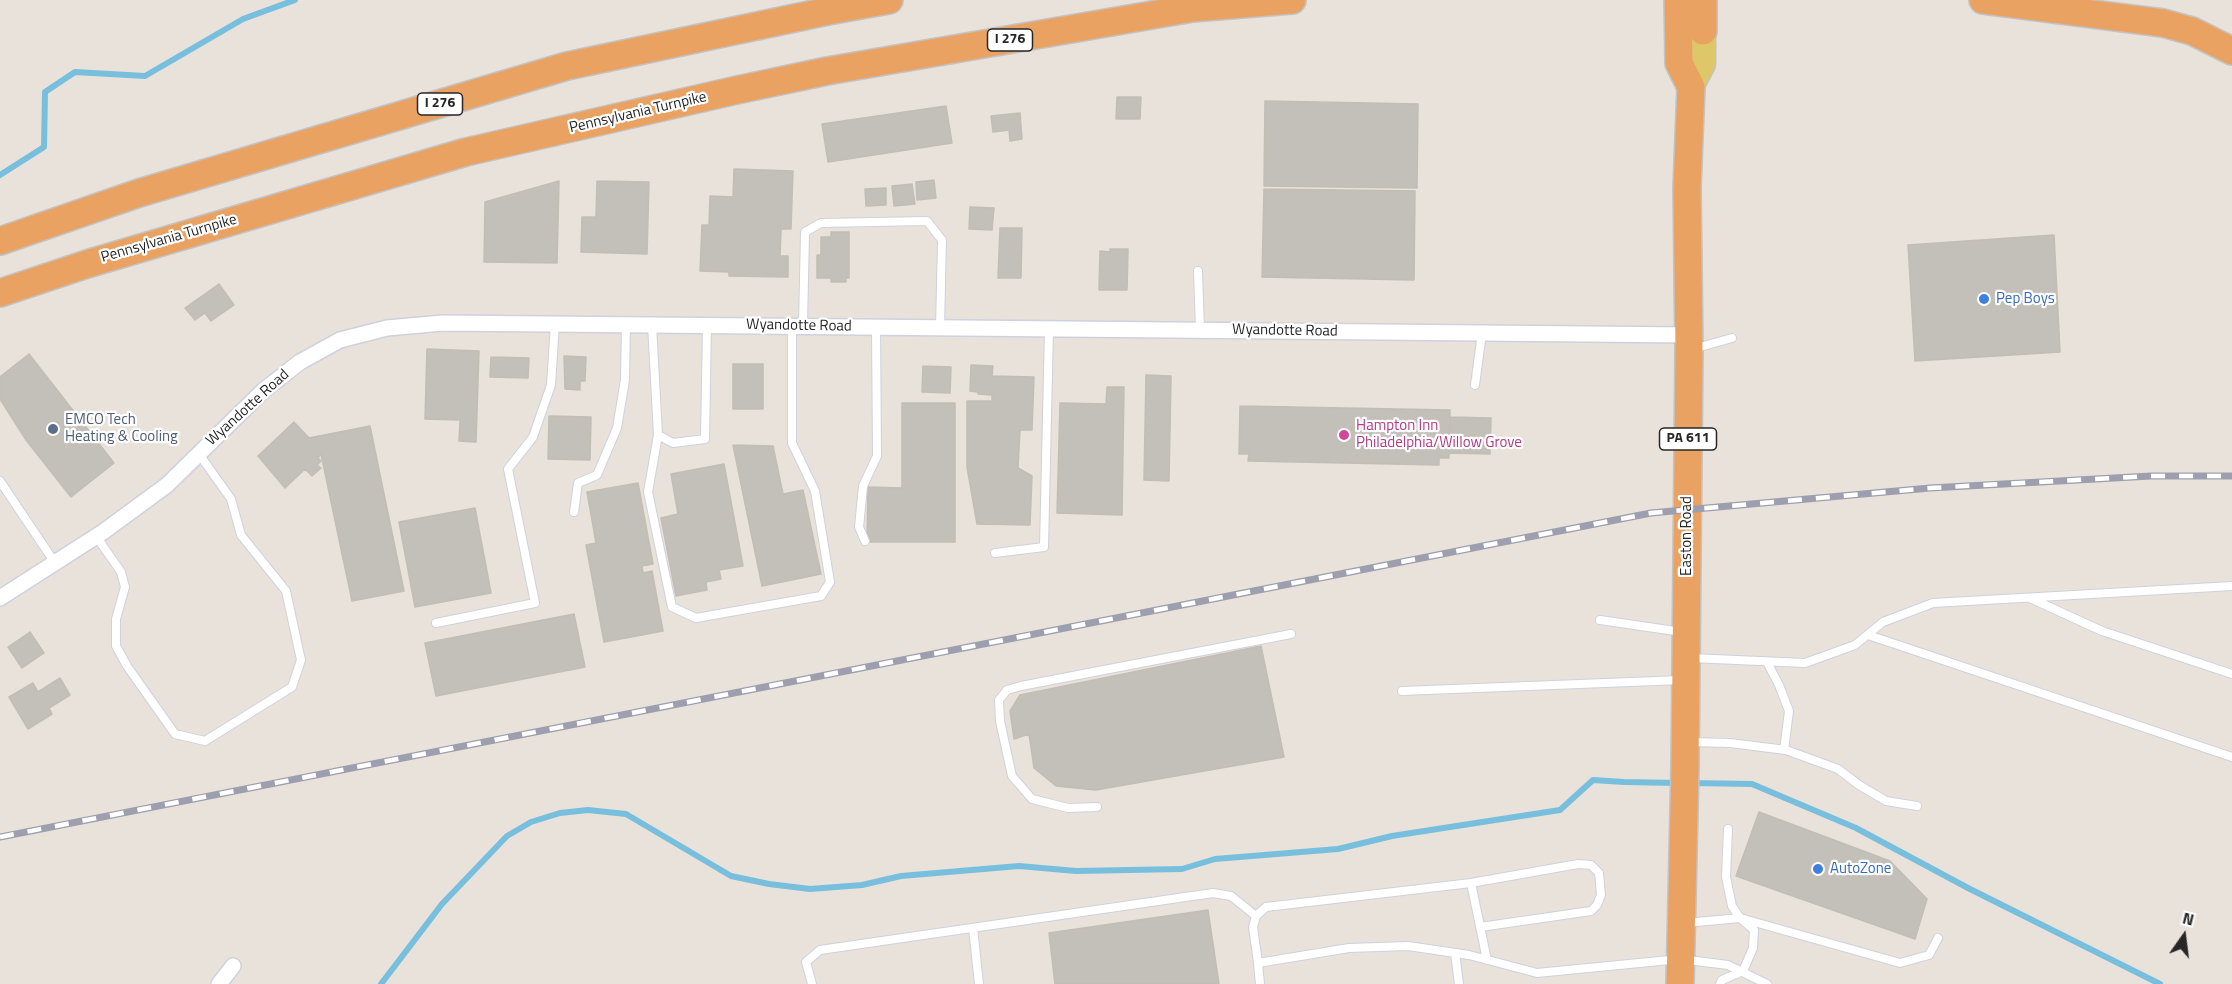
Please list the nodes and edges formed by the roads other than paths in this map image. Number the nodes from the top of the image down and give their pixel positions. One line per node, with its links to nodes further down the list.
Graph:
1 (889, 0): 9 (highway, I 276)
2 (1292, 0): 11 (highway, Pennsylvania Turnpike / I 276)
3 (1678, 0): 8 (highway, Easton Road / PA 611)
4 (1703, 0): 6 (highway, Easton Road / PA 611)
5 (1983, 0): 7 (highway)
6 (1703, 31): 8 (main road, Easton Road / PA 611)
7 (2232, 51)
8 (1691, 87): 23 (highway, Easton Road / PA 611)
9 (0, 241)
10 (1198, 272): 20 (lane)
11 (0, 293)
12 (555, 324): 13 (street, Wyandotte Road); 26 (street, Wyandotte Road); 37 (lane)
13 (626, 324): 14 (street, Wyandotte Road); 28 (lane)
14 (652, 325): 15 (street, Wyandotte Road); 25 (lane)
15 (707, 325): 16 (street, Wyandotte Road); 25 (lane)
16 (797, 326): 17 (street, Wyandotte Road); 18 (lane); 25 (lane)
17 (876, 327): 18 (street, Wyandotte Road); 30 (lane)
18 (940, 328): 19 (street, Wyandotte Road)
19 (1049, 329): 20 (street, Wyandotte Road); 31 (lane)
20 (1200, 330): 21 (street, Wyandotte Road)
21 (1482, 333): 23 (street, Wyandotte Road); 24 (lane)
22 (1731, 338): 23 (lane)
23 (1689, 343): 40 (highway, Easton Road / PA 611)
24 (1475, 385)
25 (658, 435)
26 (199, 454): 29 (street, Wyandotte Road); 29 (lane)
27 (0, 481): 32 (lane)
28 (574, 512)
29 (96, 536): 32 (street, Wyandotte Road)
30 (865, 541)
31 (995, 553)
32 (55, 563): 35 (street, Wyandotte Road)
33 (2232, 586): 34 (lane)
34 (2029, 597): 39 (lane); 42 (lane)
35 (0, 598)
36 (1600, 620): 40 (lane)
37 (436, 624)
38 (1291, 634): 48 (lane)
39 (1868, 635): 41 (lane); 46 (lane)
40 (1686, 656): 41 (lane); 43 (lane); 45 (highway, Easton Road / PA 611)
41 (1767, 662): 44 (lane)
42 (2232, 674)
43 (1402, 691)
44 (1784, 750): 45 (lane); 47 (lane)
45 (1685, 754): 53 (highway, Easton Road / PA 611)
46 (2232, 757)
47 (1917, 806)
48 (1097, 807)
49 (1728, 829): 52 (lane)
50 (1471, 883): 51 (lane); 54 (lane); 54 (lane)
51 (1256, 916): 55 (lane); 59 (lane)
52 (1740, 918): 53 (lane); 56 (lane); 62 (lane)
53 (1681, 924): 61 (highway, Easton Road / PA 611)
54 (1480, 927): 58 (lane)
55 (973, 928): 64 (lane); 65 (lane)
56 (1938, 938)
57 (1455, 953): 58 (lane); 59 (lane); 67 (lane)
58 (1487, 960): 61 (lane)
59 (1258, 963): 66 (lane)
60 (233, 966): 63 (street)
61 (1680, 971): 62 (lane)
62 (1743, 971): 68 (lane); 69 (lane)
63 (219, 984)
64 (812, 984)
65 (979, 984)
66 (1260, 984)
67 (1456, 984)
68 (1720, 984)
69 (1767, 984)

